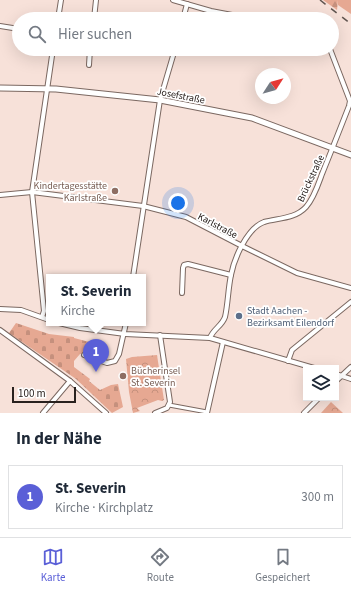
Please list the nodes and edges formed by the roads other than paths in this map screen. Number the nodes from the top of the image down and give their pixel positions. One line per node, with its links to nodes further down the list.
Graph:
1 (61, 0): 5 (street)
2 (96, 0): 6 (street)
3 (173, 0): 4 (street)
4 (187, 4): 7 (street); 8 (street)
5 (59, 12)
6 (95, 12)
7 (185, 12)
8 (216, 12)
9 (0, 26): 10 (street)
10 (12, 28)
11 (52, 56): 17 (street)
12 (89, 56): 15 (street)
13 (173, 56): 18 (street)
14 (333, 56): 19 (street)
15 (88, 65)
16 (0, 88): 17 (street, Josefstraße)
17 (46, 89): 18 (street, Josefstraße); 22 (street)
18 (160, 100): 20 (street, Josefstraße); 24 (street)
19 (351, 101): 20 (street, Brückstraße)
20 (333, 148): 21 (street, Josefstraße); 25 (street, Brückstraße)
21 (351, 154)
22 (32, 192): 23 (street, Karlstraße); 24 (street, Karlstraße); 32 (street)
23 (0, 195)
24 (143, 206): 25 (street, Karlstraße); 26 (street)
25 (242, 246): 27 (street, Brückstraße); 28 (street, Karlstraße)
26 (133, 274)
27 (231, 275): 29 (street); 39 (street, Brückstraße)
28 (351, 288)
29 (182, 293)
30 (351, 302): 42 (street)
31 (0, 309): 32 (street)
32 (42, 317): 33 (street)
33 (46, 319)
34 (72, 326): 37 (street)
35 (126, 326): 37 (street)
36 (0, 330): 49 (street)
37 (125, 334): 38 (street); 41 (street)
38 (160, 336): 39 (street); 51 (street)
39 (210, 338): 40 (street)
40 (223, 342): 42 (street); 55 (street)
41 (84, 355)
42 (288, 360): 43 (street)
43 (304, 365)
44 (351, 367): 46 (street)
45 (339, 375): 46 (street)
46 (342, 376): 47 (street); 48 (street)
47 (339, 379)
48 (351, 379)
49 (70, 381): 52 (street); 53 (street)
50 (316, 401): 56 (street)
51 (169, 405): 54 (street); 55 (street)
52 (43, 413)
53 (106, 413)
54 (155, 413)
55 (207, 413)
56 (304, 413)

